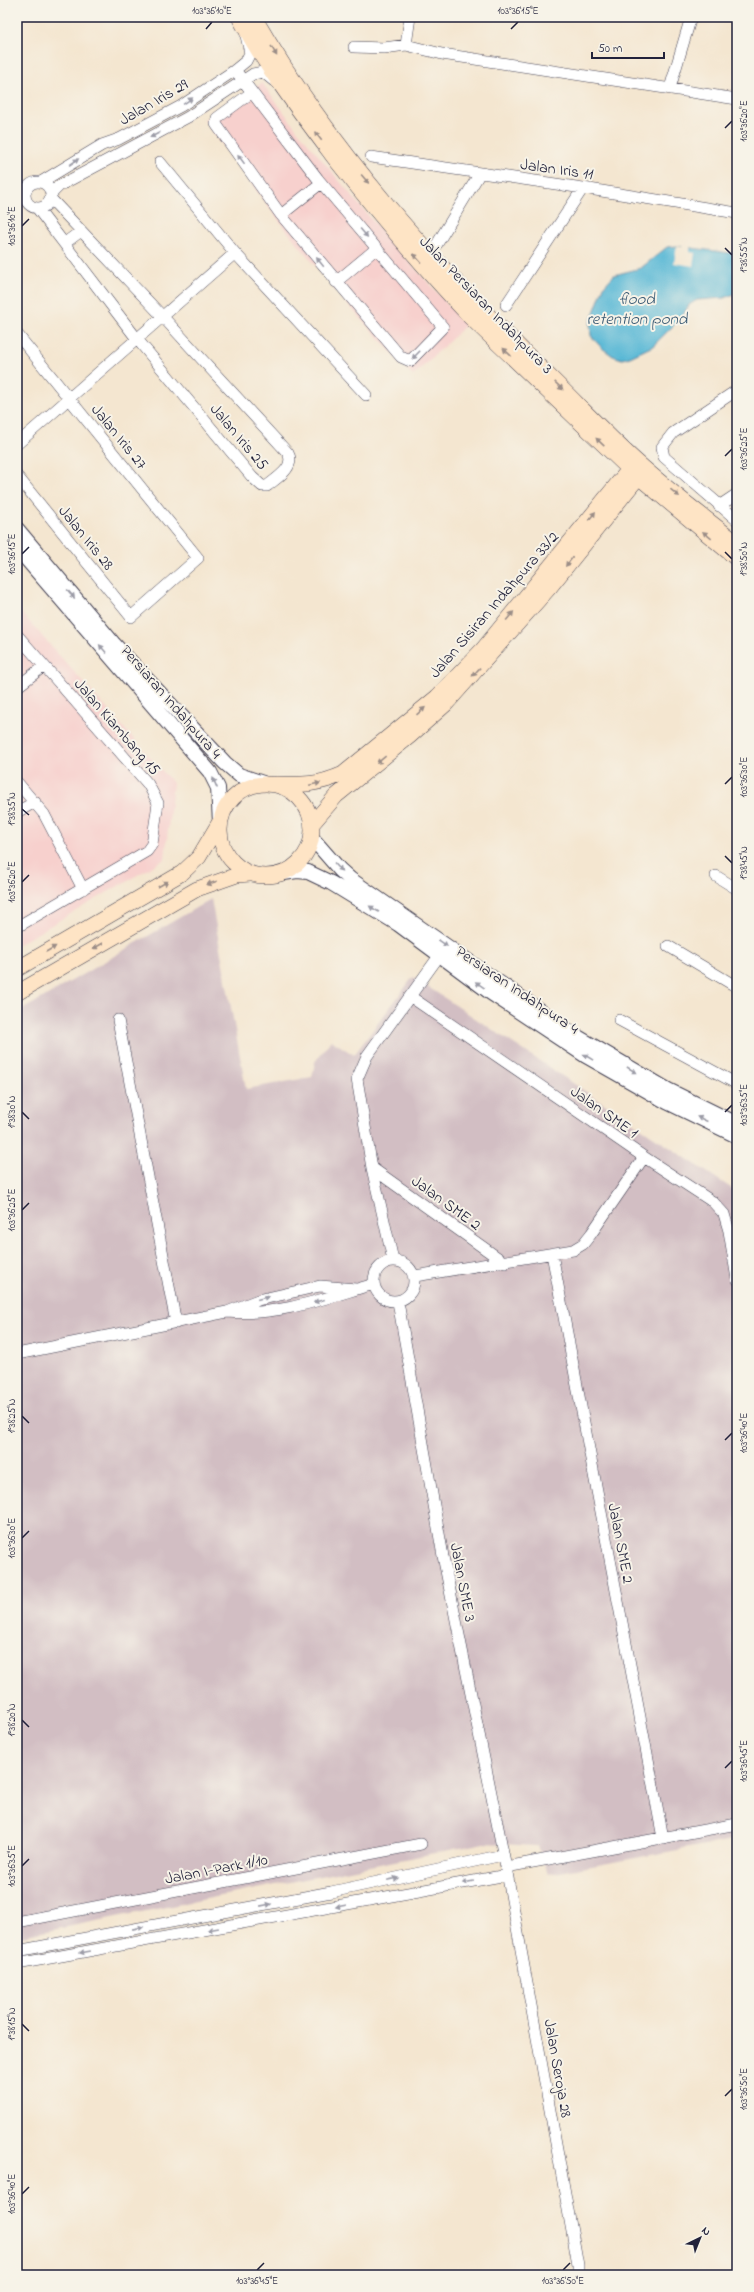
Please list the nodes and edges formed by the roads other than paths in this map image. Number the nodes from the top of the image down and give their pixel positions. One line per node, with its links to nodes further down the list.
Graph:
1 (410, 17): 4 (street)
2 (691, 17): 9 (street)
3 (245, 20): 6 (street, Jalan Iris 29); 8 (main road, Jalan Persiaran Indahpura 3); 36 (main road, Jalan Persiaran Indahpura 3, one-way to 36)
4 (406, 45): 5 (street); 9 (street)
5 (354, 47)
6 (235, 70): 7 (street); 15 (street, Jalan Iris 29, one-way to 6)
7 (243, 81): 8 (street, Jalan Iris 29); 10 (street); 18 (street, Jalan Iris 29, one-way to 18)
8 (283, 87): 36 (main road, Jalan Persiaran Indahpura 3, one-way to 8)
9 (670, 88): 11 (street)
10 (252, 93): 16 (street); 21 (street, one-way to 10)
11 (737, 99)
12 (371, 157): 14 (street, Jalan Iris 11)
13 (160, 162): 26 (street)
14 (480, 173): 17 (street, Jalan Iris 11); 24 (street)
15 (41, 182): 18 (street); 19 (street)
16 (321, 183): 21 (street); 25 (street, one-way to 25)
17 (583, 188): 20 (street, Jalan Iris 11); 28 (street)
18 (51, 196): 19 (street); 22 (street, Jalan Iris 25)
19 (36, 208): 23 (street, Jalan Iris 25)
20 (737, 213)
21 (281, 215): 27 (street, one-way to 21)
22 (81, 231): 23 (street); 29 (street, Jalan Iris 25)
23 (65, 243): 31 (street, Jalan Iris 25)
24 (437, 244)
25 (377, 248): 27 (street); 27 (street, one-way to 27)
26 (235, 253): 29 (street); 33 (street)
27 (336, 282)
28 (506, 305)
29 (163, 317): 31 (street); 31 (street, Jalan Iris 25)
30 (17, 334): 34 (street, Jalan Iris 27)
31 (137, 339): 34 (street)
32 (737, 390): 39 (street)
33 (366, 395)
34 (69, 398): 35 (street); 45 (street, Jalan Iris 27)
35 (17, 444)
36 (637, 469): 42 (main road, Jalan Persiaran Indahpura 3, one-way to 42); 44 (main road, Jalan Persiaran Indahpura 3, one-way to 36); 50 (main road, Jalan Sisiran Indahpura 33/2, one-way to 36); 54 (main road, Jalan Sisiran Indahpura 33/2, one-way to 54)
37 (17, 476): 45 (street, Jalan Iris 28)
38 (737, 494): 39 (street)
39 (719, 506): 40 (street)
40 (737, 520)
41 (17, 529): 50 (street, Persiaran Indahpura 4, one-way to 50)
42 (737, 543)
43 (17, 548): 53 (street, Persiaran Indahpura 4, one-way to 43)
44 (737, 559)
45 (131, 617)
46 (17, 635): 47 (street, Jalan Kiambang 15)
47 (44, 666): 48 (street); 58 (street, Jalan Kiambang 15)
48 (17, 687)
49 (17, 782): 51 (street)
50 (270, 784): 53 (main road); 54 (main road)
51 (35, 802): 52 (street); 58 (street)
52 (17, 812)
53 (220, 822): 56 (main road); 63 (main road, one-way to 53)
54 (312, 831): 55 (main road); 70 (street, Persiaran Indahpura 4, one-way to 70)
55 (284, 873): 56 (main road); 62 (street, Persiaran Indahpura 4, one-way to 55)
56 (250, 874): 65 (main road, one-way to 65)
57 (716, 876): 59 (street)
58 (83, 889): 60 (street)
59 (737, 889)
60 (17, 927)
61 (668, 946): 64 (street)
62 (439, 956): 66 (street); 71 (street, Persiaran Indahpura 4, one-way to 62)
63 (17, 969)
64 (737, 987)
65 (17, 993)
66 (411, 996): 72 (street, Jalan SME 1); 73 (street)
67 (118, 1020): 83 (street)
68 (619, 1020): 69 (street)
69 (736, 1082)
70 (737, 1124)
71 (737, 1136)
72 (644, 1157): 74 (street); 78 (street, Jalan SME 1)
73 (372, 1168): 75 (street); 76 (street, Jalan SME 2)
74 (552, 1254): 76 (street); 86 (street, Jalan SME 2)
75 (392, 1260): 77 (street); 79 (street)
76 (505, 1263): 77 (street)
77 (415, 1276): 81 (street)
78 (737, 1279)
79 (374, 1284): 80 (street); 81 (street)
80 (356, 1289): 82 (street, one-way to 82); 82 (street, one-way to 80)
81 (398, 1302): 88 (street, Jalan SME 3)
82 (227, 1312): 83 (street)
83 (176, 1323): 84 (street)
84 (17, 1354)
85 (737, 1824): 86 (street)
86 (663, 1838): 89 (street)
87 (421, 1844): 90 (street, Jalan I-Park 1/10)
88 (503, 1855): 89 (street, Jalan SME 3); 91 (street, one-way to 88)
89 (506, 1871): 92 (street, one-way to 92); 93 (street, Jalan Seroja 28)
90 (17, 1922)
91 (17, 1951)
92 (17, 1964)
93 (578, 2275)

